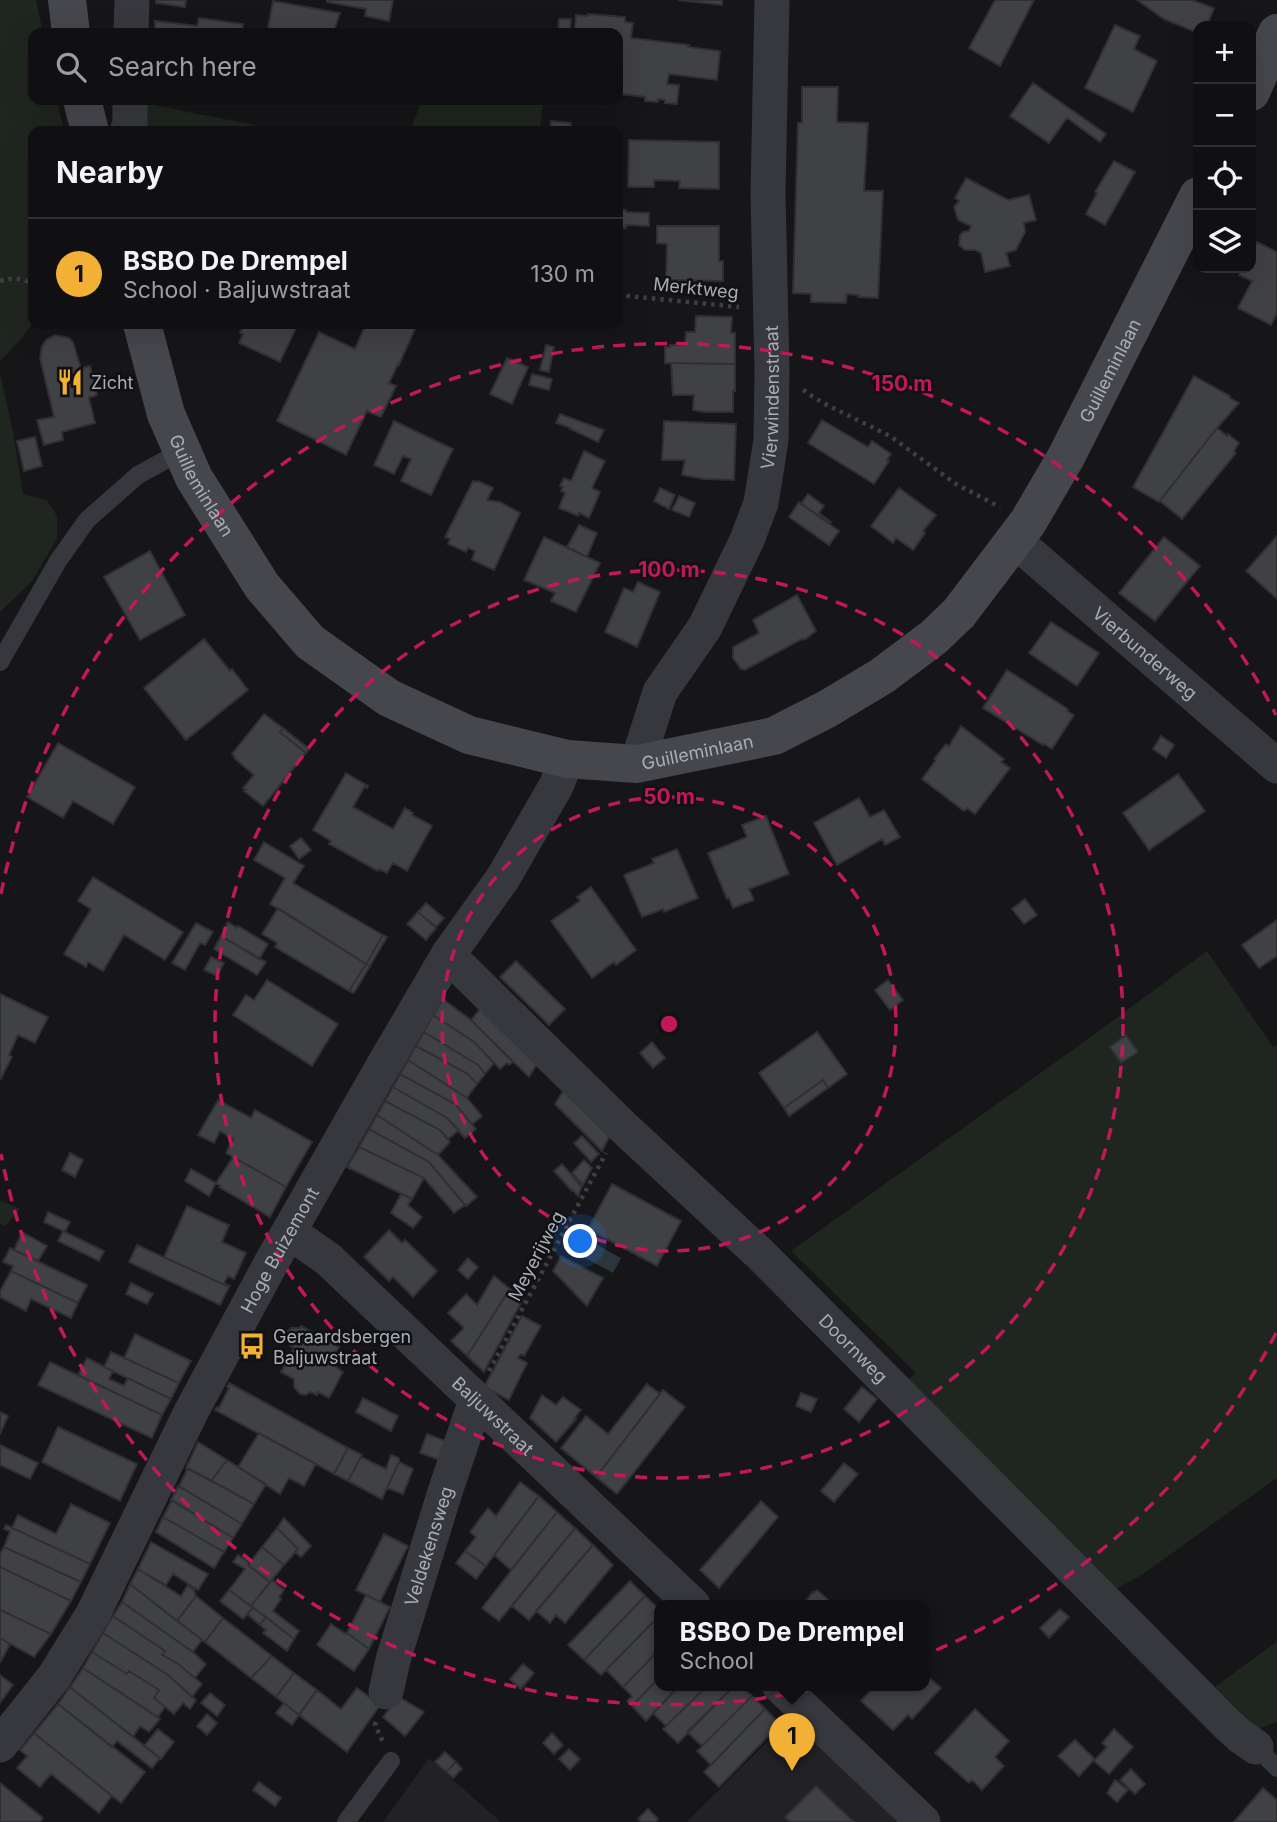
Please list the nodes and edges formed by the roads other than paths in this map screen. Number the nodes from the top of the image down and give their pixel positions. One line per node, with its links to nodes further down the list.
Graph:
1 (67, 0): 4 (main road)
2 (132, 0): 5 (street)
3 (772, 0): 18 (street, Vierwindenstraat)
4 (70, 28)
5 (131, 28)
6 (1277, 33): 7 (main road)
7 (1255, 84)
8 (83, 105): 10 (main road)
9 (130, 105): 11 (street)
10 (89, 126)
11 (130, 126)
12 (1193, 206): 15 (main road, Guilleminlaan)
13 (143, 329): 14 (main road, Guilleminlaan)
14 (182, 452): 16 (lane); 17 (main road, Guilleminlaan)
15 (1021, 531): 18 (main road, Guilleminlaan); 19 (street, Vierbunderweg)
16 (0, 662)
17 (567, 759): 18 (main road, Guilleminlaan); 20 (street, Hoge Buizemont)
18 (637, 764)
19 (1277, 766)
20 (448, 955): 21 (street, Hoge Buizemont); 27 (street, Doornweg)
21 (289, 1232): 22 (street, Baljuwstraat); 26 (street, Hoge Buizemont)
22 (476, 1400): 23 (street, Baljuwstraat); 25 (street, Veldekensweg)
23 (689, 1600)
24 (785, 1691): 30 (street)
25 (386, 1692)
26 (0, 1745)
27 (1267, 1757)
28 (391, 1761): 29 (lane)
29 (346, 1822)
30 (923, 1822)

